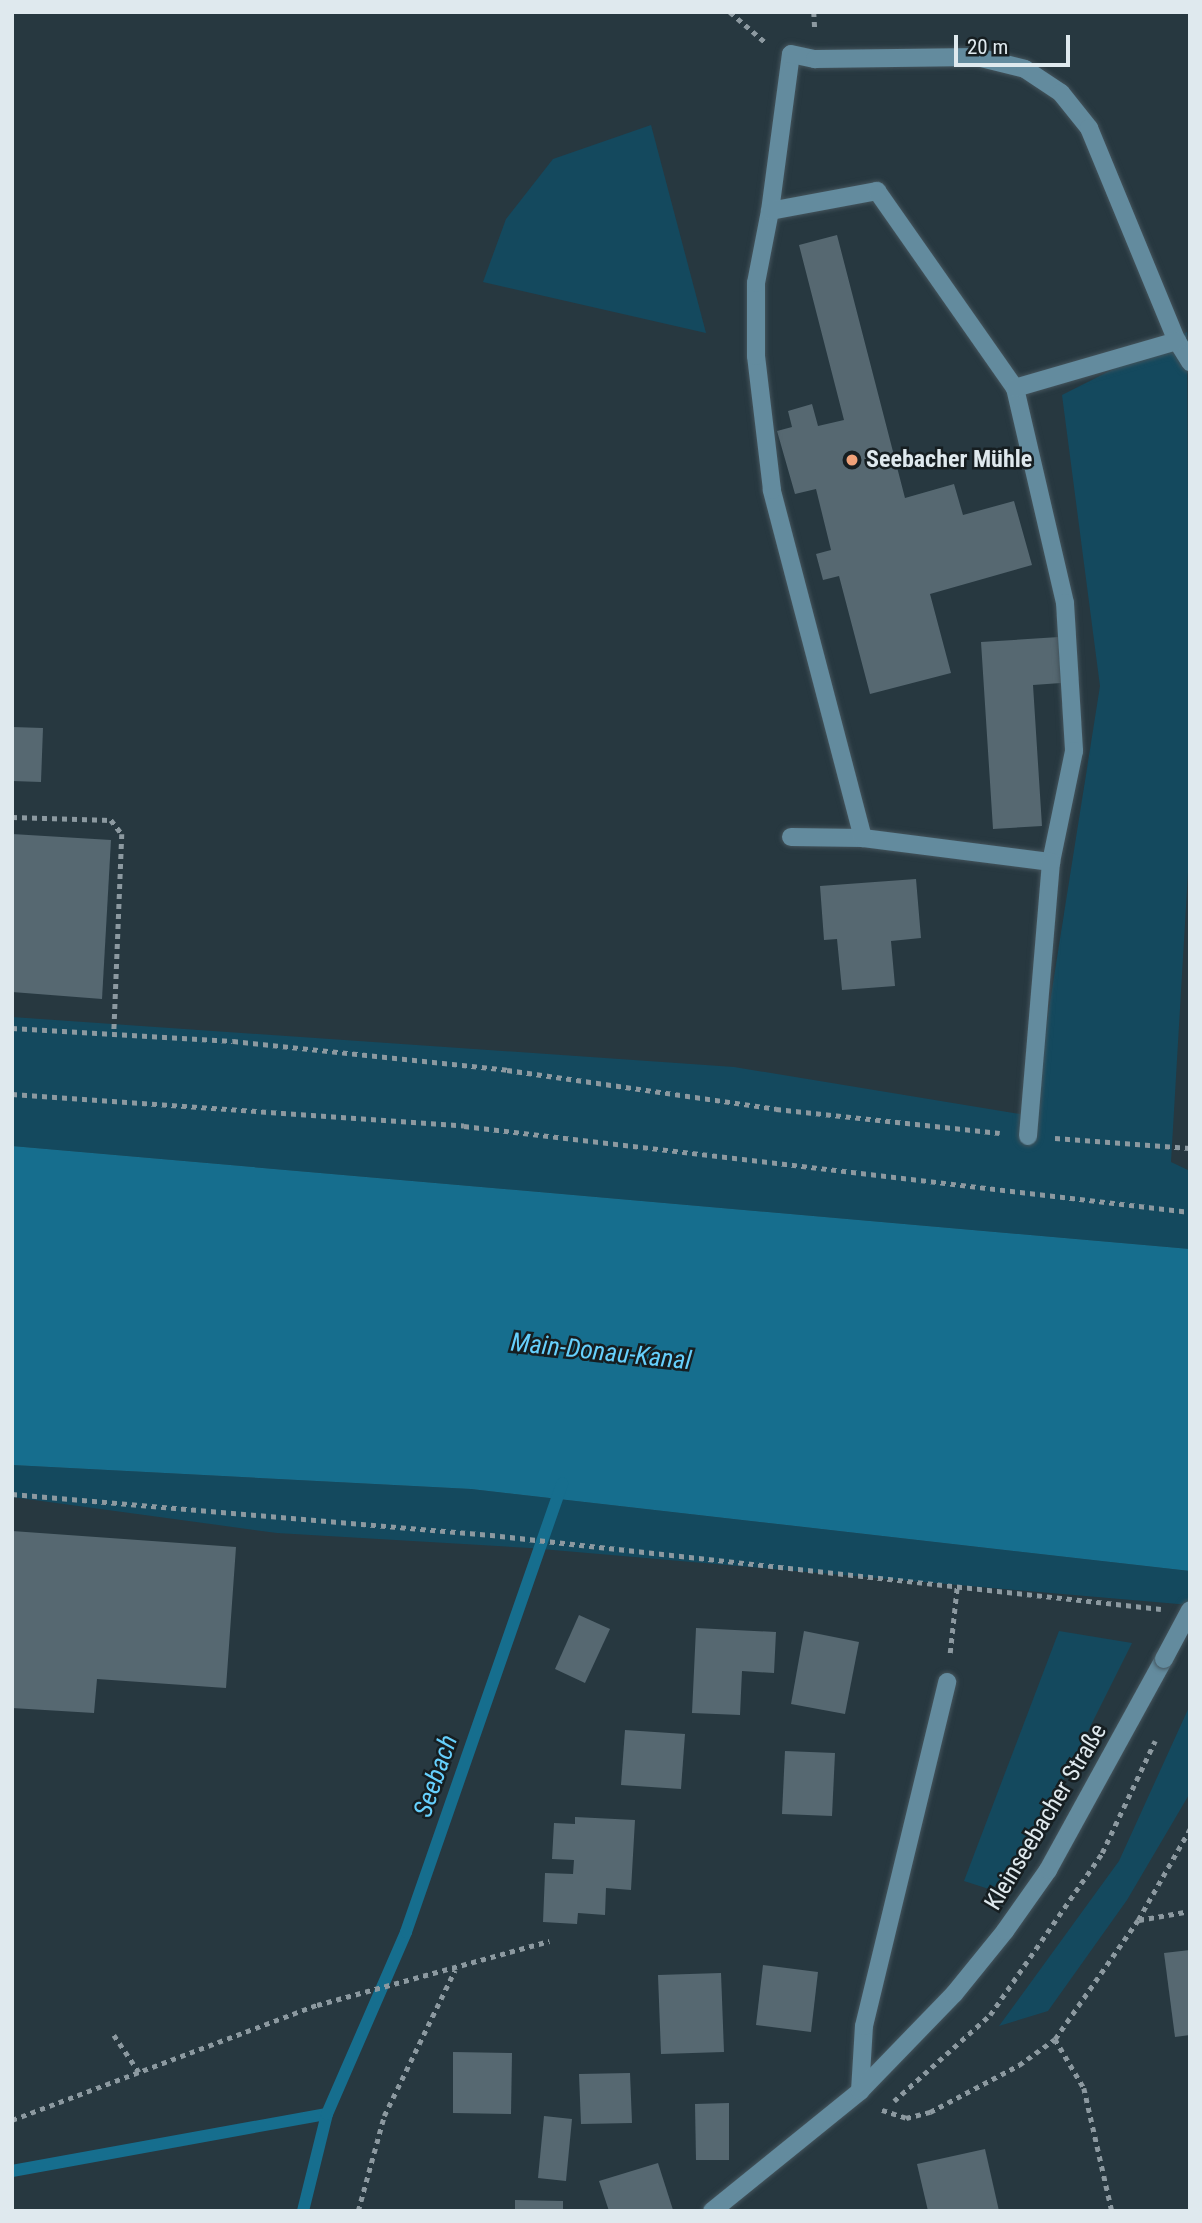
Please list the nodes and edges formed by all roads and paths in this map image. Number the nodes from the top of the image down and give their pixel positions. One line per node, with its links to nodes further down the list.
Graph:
1 (730, 12): 2 (path)
2 (791, 54): 3 (street); 4 (street)
3 (770, 211): 6 (street); 9 (street)
4 (1177, 341): 5 (street); 6 (street)
5 (1190, 362)
6 (1015, 388): 10 (street)
7 (12, 817): 12 (path)
8 (791, 837): 9 (street)
9 (863, 838): 10 (street)
10 (1051, 862): 14 (street)
11 (12, 1028): 12 (path)
12 (114, 1032): 14 (path)
13 (12, 1094): 16 (path)
14 (1028, 1136): 15 (path)
15 (1190, 1148)
16 (1190, 1212)
17 (12, 1494): 18 (path)
18 (957, 1586): 19 (path); 20 (path)
19 (1183, 1611): 29 (street, Kleinseebacher Straße, bridge)
20 (947, 1682): 29 (street)
21 (1190, 1829): 23 (path)
22 (1190, 1911): 23 (path)
23 (1138, 1920): 27 (path)
24 (549, 1941): 25 (path)
25 (455, 1970): 28 (path); 32 (path)
26 (114, 2035): 28 (path)
27 (1055, 2039): 30 (path); 34 (path)
28 (139, 2072): 31 (path)
29 (860, 2091): 33 (street, Kleinseebacher Straße)
30 (883, 2111)
31 (12, 2120)
32 (358, 2211)
33 (712, 2211)
34 (1112, 2211)

